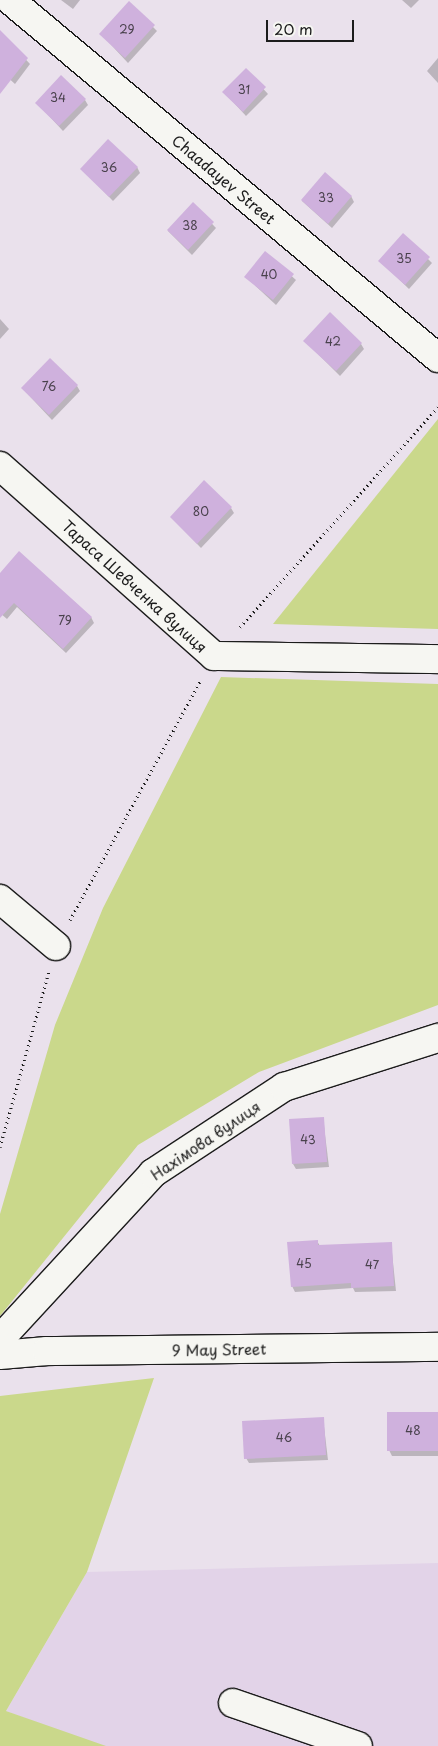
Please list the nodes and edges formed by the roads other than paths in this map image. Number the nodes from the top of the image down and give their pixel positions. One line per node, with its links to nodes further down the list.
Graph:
1 (10, 0): 2 (street, Chaadayev Street)
2 (438, 358)
3 (0, 466): 4 (street, Тараса Шевченка вулиця)
4 (438, 660)
5 (0, 899): 6 (street)
6 (56, 946)
7 (438, 1038): 8 (street, Нахімова вулиця)
8 (0, 1339)
9 (438, 1347): 10 (street, 9 May Street)
10 (0, 1355)
11 (233, 1703): 12 (street)
12 (358, 1746)

